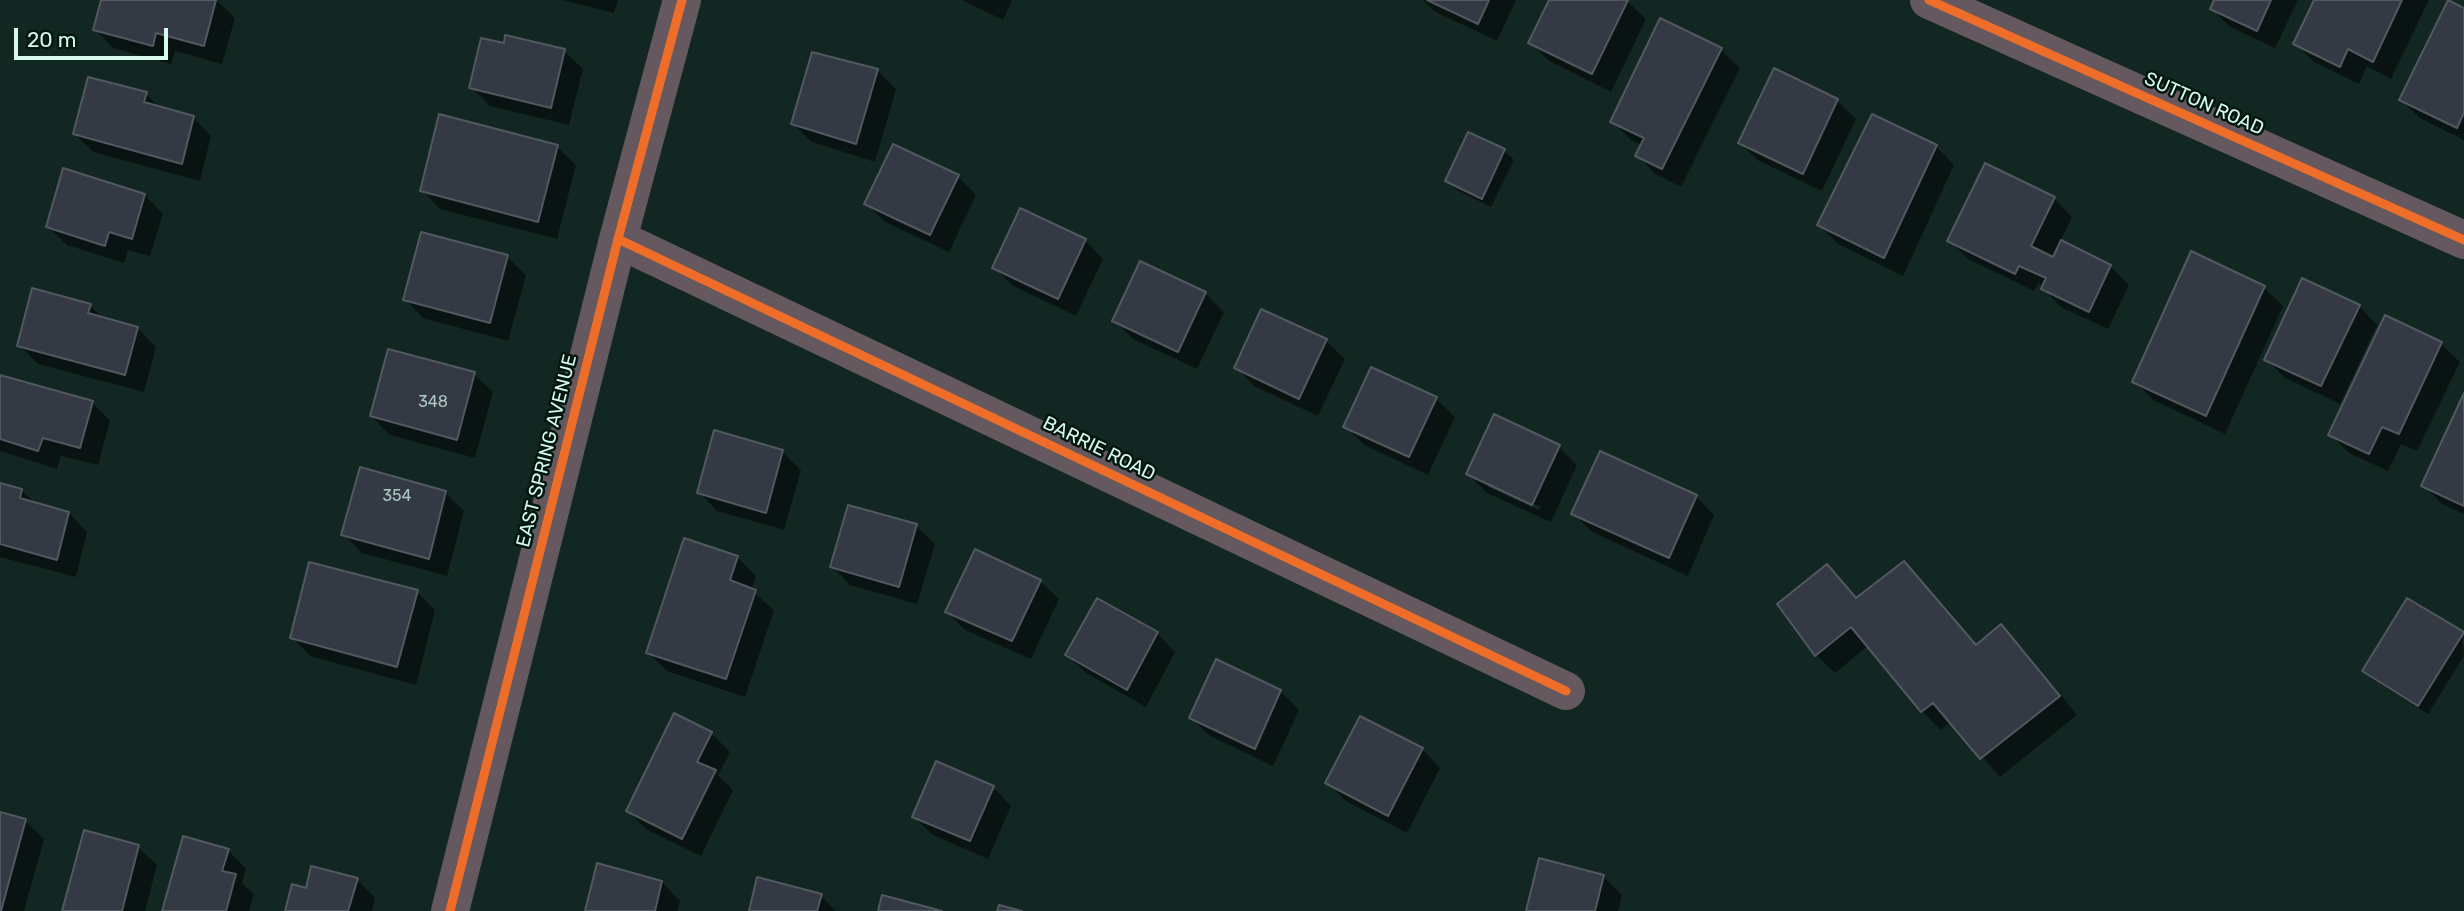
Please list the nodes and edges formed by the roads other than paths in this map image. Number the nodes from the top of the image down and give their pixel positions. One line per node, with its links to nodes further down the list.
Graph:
1 (682, 0): 3 (street, EAST SPRING AVENUE)
2 (1929, 0): 4 (street, SUTTON ROAD)
3 (618, 239): 5 (street, BARRIE ROAD); 6 (street, EAST SPRING AVENUE)
4 (2464, 240)
5 (1566, 691)
6 (450, 911)

